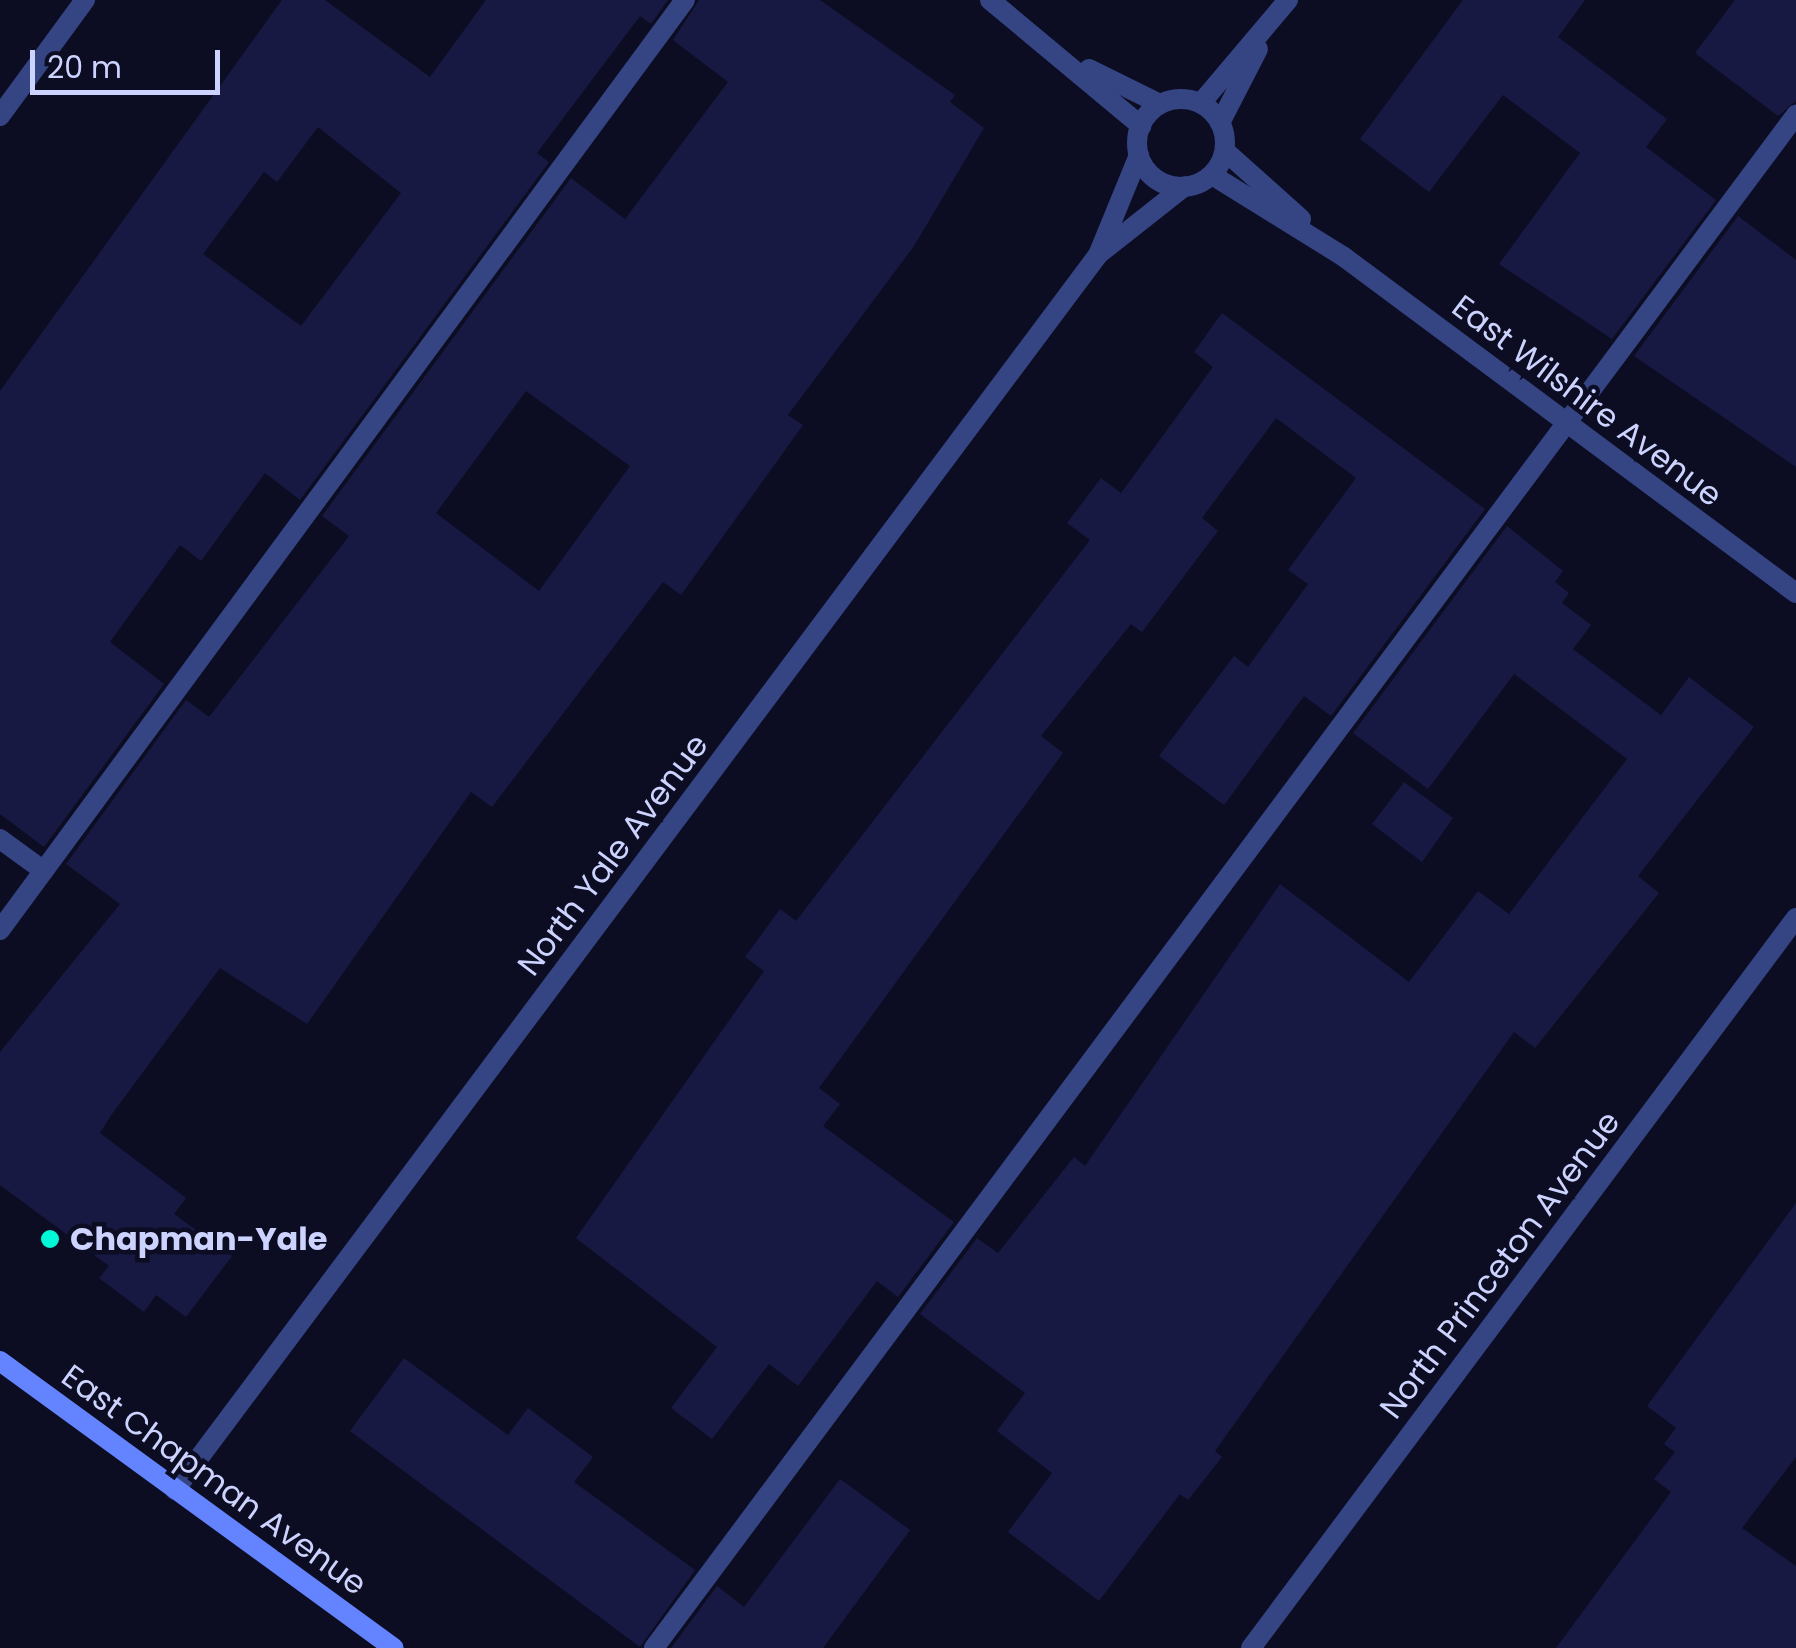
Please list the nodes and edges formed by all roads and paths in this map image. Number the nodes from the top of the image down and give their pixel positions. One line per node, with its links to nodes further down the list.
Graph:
1 (86, 0): 9 (street)
2 (685, 0): 21 (street)
3 (990, 0): 5 (street)
4 (1282, 8): 6 (street); 10 (street)
5 (1069, 60): 7 (street); 11 (street)
6 (1201, 103): 7 (street); 10 (street)
7 (1160, 104): 11 (street)
8 (1796, 115): 18 (street)
9 (0, 116)
10 (1220, 123): 12 (street)
11 (1141, 126): 13 (street)
12 (1225, 150): 14 (street); 17 (street, East Wilshire Avenue)
13 (1139, 155): 15 (street); 16 (street, North Yale Avenue)
14 (1212, 175): 15 (street); 17 (street, East Wilshire Avenue)
15 (1185, 186): 16 (street, North Yale Avenue)
16 (1098, 255): 25 (street, North Yale Avenue)
17 (1344, 257): 18 (street, East Wilshire Avenue)
18 (1567, 424): 19 (street, East Wilshire Avenue); 27 (street)
19 (1796, 593)
20 (0, 839): 21 (street)
21 (44, 871): 23 (street)
22 (1796, 918): 28 (street, North Princeton Avenue)
23 (0, 930)
24 (0, 1361): 25 (main road, East Chapman Avenue)
25 (175, 1490): 26 (main road, East Chapman Avenue)
26 (394, 1648)
27 (654, 1648)
28 (1251, 1648)

